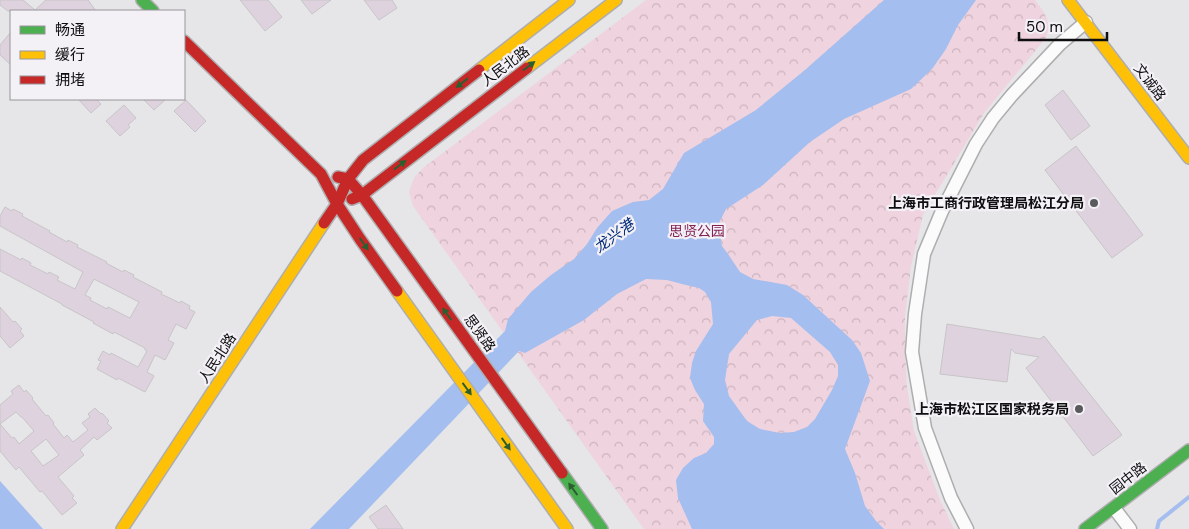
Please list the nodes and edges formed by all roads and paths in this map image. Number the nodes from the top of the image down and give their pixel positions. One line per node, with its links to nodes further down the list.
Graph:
1 (142, 0): 5 (main road)
2 (570, 0): 10 (main road, 人民北路, one-way to 10)
3 (616, 0): 11 (main road, 人民北路, one-way to 3)
4 (1068, 0): 6 (main road, 文诚路)
5 (152, 10)
6 (1086, 22): 8 (main road, 文诚路); 18 (street)
7 (185, 42): 9 (main road)
8 (1189, 158)
9 (320, 174): 10 (main road); 12 (main road)
10 (348, 179): 11 (main road, 思贤路); 12 (main road, 人民北路)
11 (362, 195): 12 (main road, 人民北路); 17 (main road, 思贤路, one-way to 11)
12 (337, 204): 15 (main road, 人民北路); 16 (main road, one-way to 16)
13 (1189, 450): 14 (main road, 园中路)
14 (1114, 508): 19 (main road, 园中路); 20 (street)
15 (122, 529)
16 (566, 529)
17 (602, 529)
18 (967, 529)
19 (1085, 529)
20 (1130, 529)

